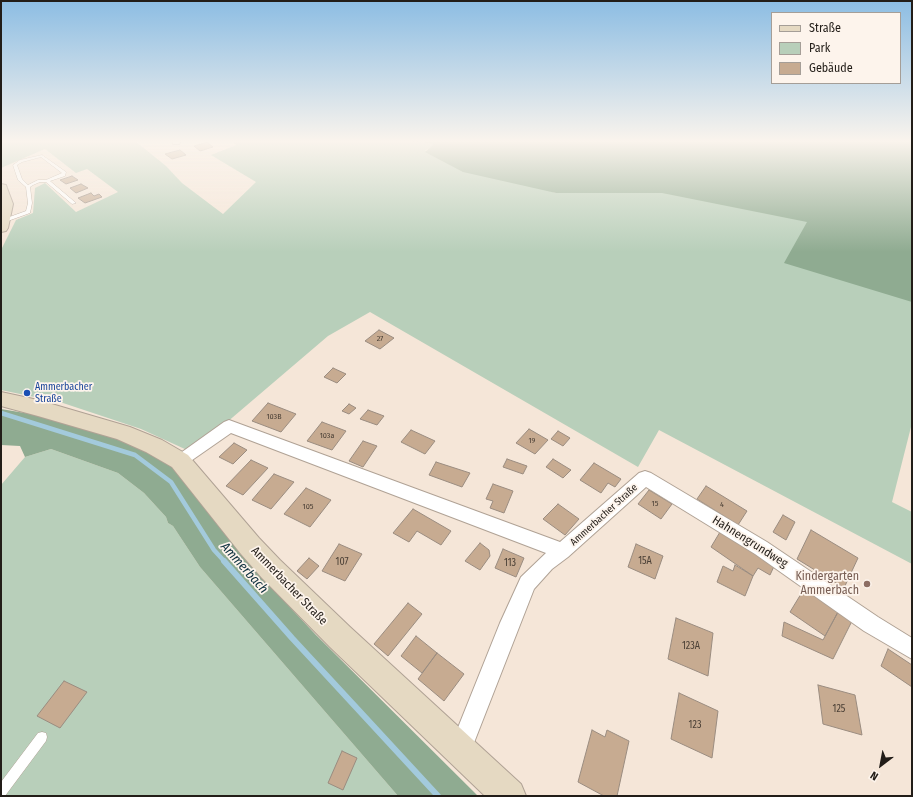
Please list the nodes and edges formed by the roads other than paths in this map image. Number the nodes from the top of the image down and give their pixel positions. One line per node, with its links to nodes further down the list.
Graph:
1 (19, 177): 4 (lane)
2 (57, 177): 3 (lane)
3 (47, 181): 4 (lane); 6 (lane)
4 (28, 187): 7 (lane)
5 (1, 188): 7 (main road)
6 (74, 203)
7 (2, 224)
8 (1, 399): 9 (main road, Ammerbacher Straße)
9 (180, 461): 11 (street, Ammerbacher Straße); 14 (main road, Ammerbacher Straße)
10 (645, 478): 11 (street, Ammerbacher Straße); 12 (street, Hahnengrundweg)
11 (562, 551): 14 (street, Ammerbacher Straße)
12 (912, 649)
13 (42, 737): 15 (lane)
14 (460, 750): 16 (main road, Ammerbacher Straße)
15 (1, 792)
16 (509, 796)

